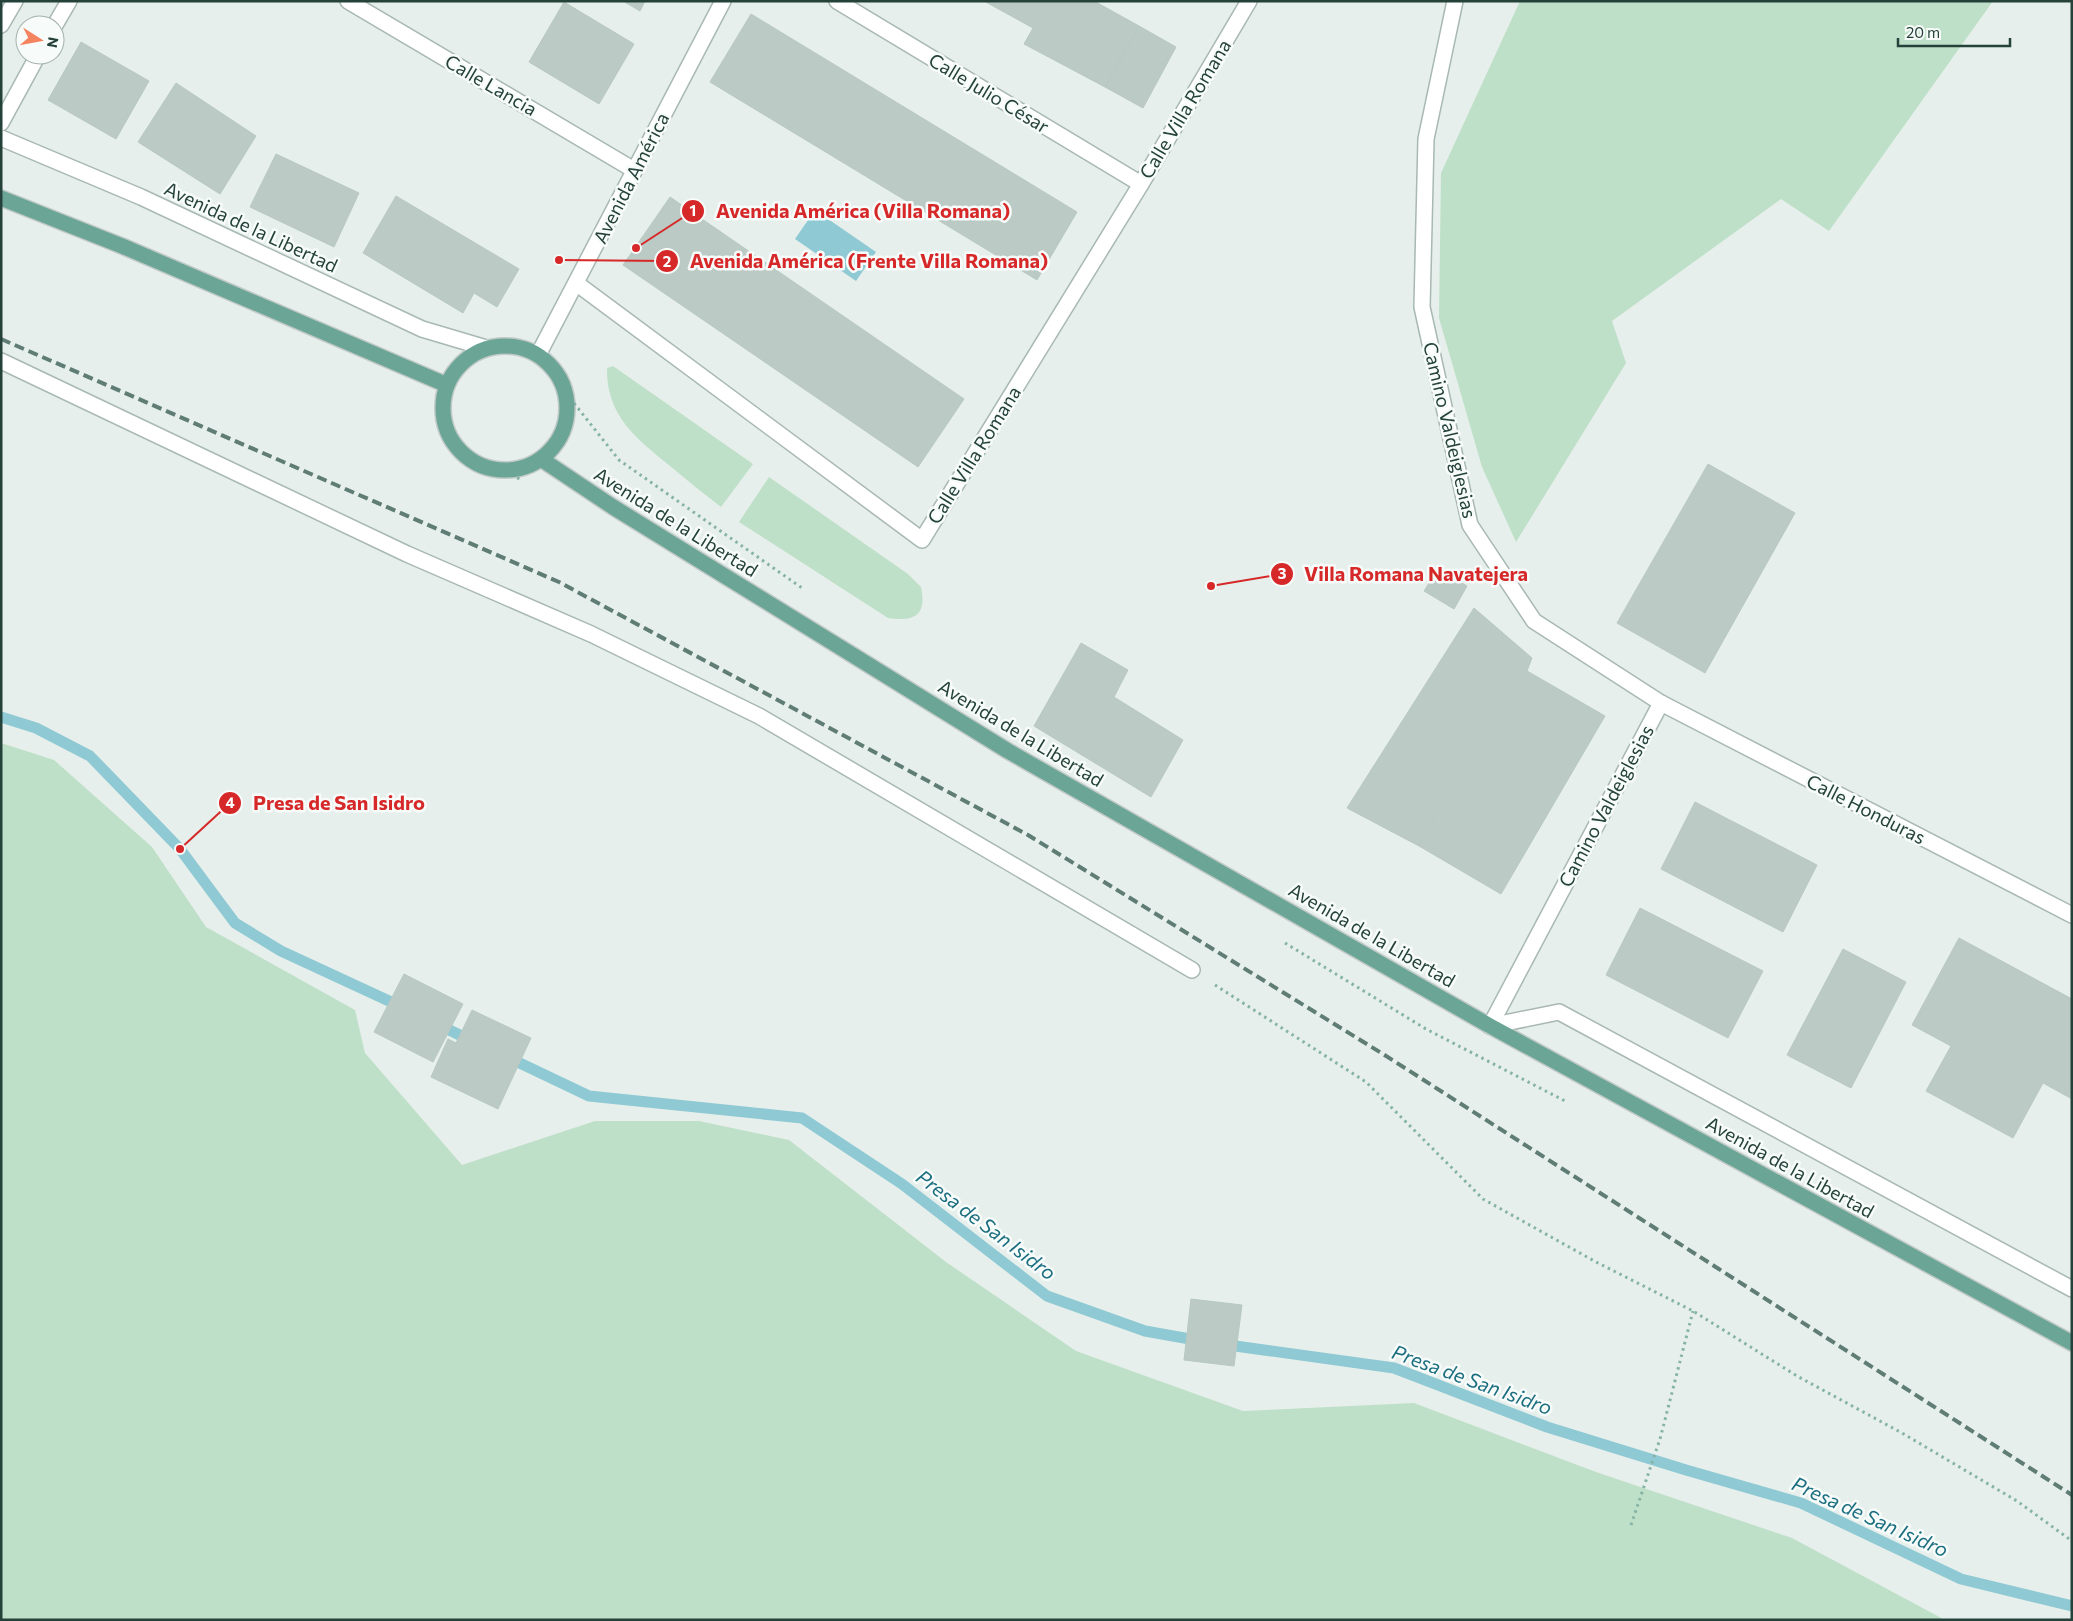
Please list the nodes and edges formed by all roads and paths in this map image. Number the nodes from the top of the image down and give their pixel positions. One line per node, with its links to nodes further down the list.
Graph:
1 (15, 1): 9 (street)
2 (69, 1): 8 (street)
3 (348, 1): 13 (street, Calle Lancia)
4 (723, 1): 13 (street, Avenida América)
5 (837, 1): 14 (street, Calle Julio César)
6 (1249, 1): 14 (street, Calle Villa Romana)
7 (1455, 4): 22 (street, Camino Valdeiglesias)
8 (61, 15)
9 (1, 25)
10 (33, 65): 11 (street)
11 (1, 123)
12 (1, 138): 17 (street, Avenida de la Libertad)
13 (634, 170): 16 (street, Avenida América)
14 (1141, 184): 16 (street, Calle Villa Romana)
15 (1, 198): 20 (main road)
16 (576, 283): 18 (street, Avenida América)
17 (486, 348): 18 (main road); 20 (main road)
18 (538, 355): 21 (main road)
19 (1, 362): 24 (street)
20 (447, 385): 21 (main road)
21 (541, 459): 25 (main road, Avenida de la Libertad)
22 (1661, 703): 23 (street, Calle Honduras); 25 (street, Camino Valdeiglesias)
23 (2072, 915)
24 (1192, 970): 27 (path)
25 (1490, 1026): 26 (street, Avenida de la Libertad); 28 (main road, Avenida de la Libertad)
26 (2072, 1289)
27 (1693, 1311): 29 (path); 30 (path)
28 (2072, 1343)
29 (1630, 1525)
30 (2072, 1541)

